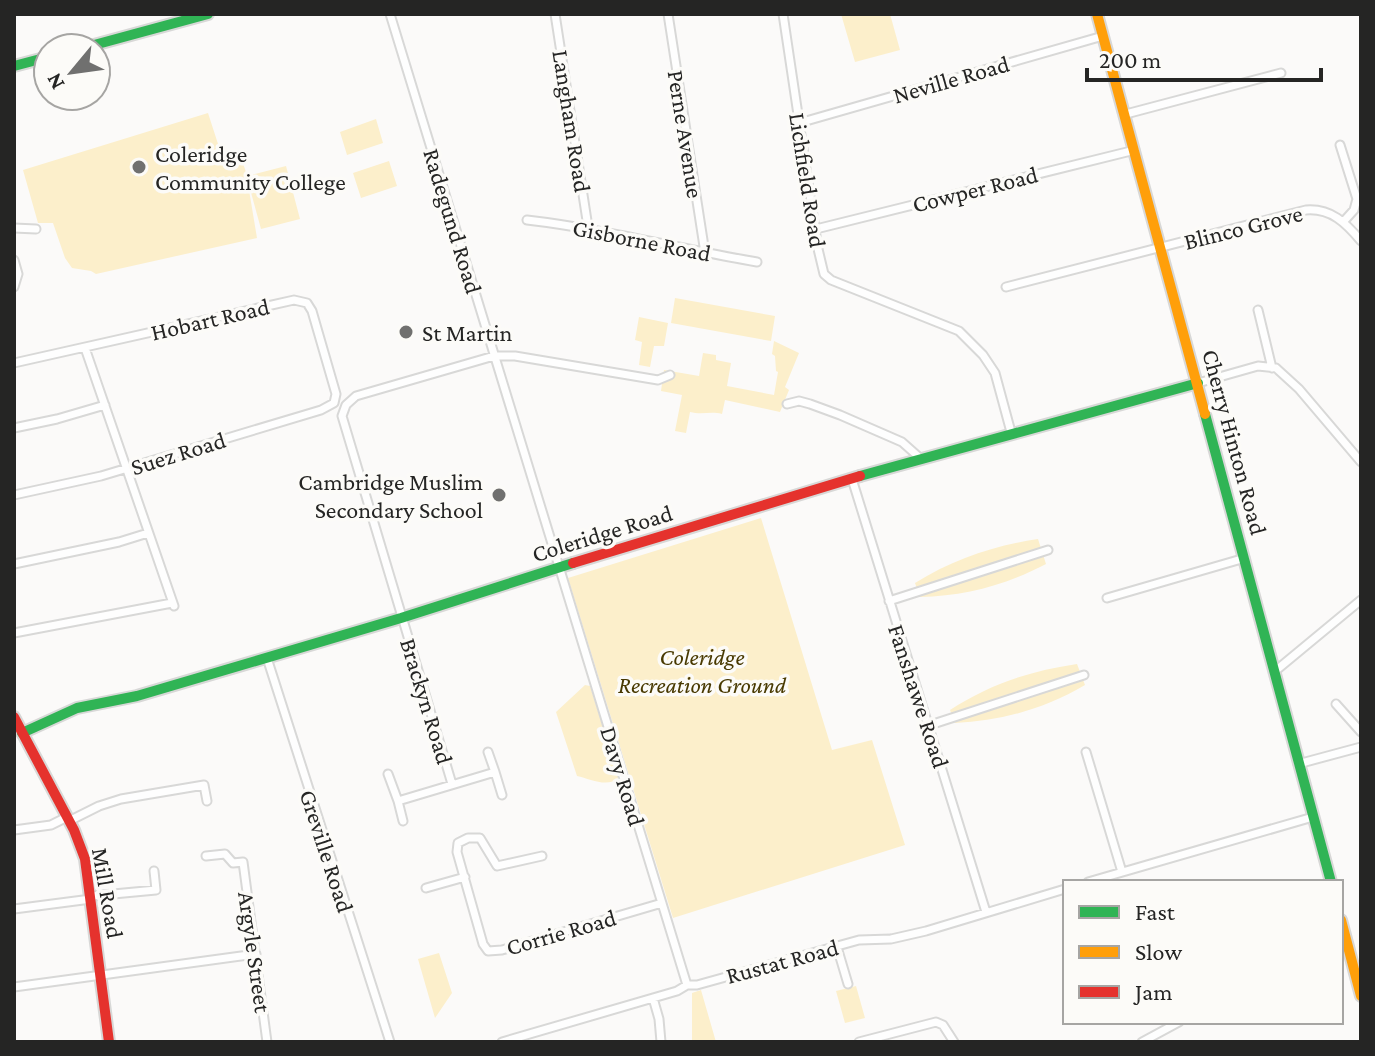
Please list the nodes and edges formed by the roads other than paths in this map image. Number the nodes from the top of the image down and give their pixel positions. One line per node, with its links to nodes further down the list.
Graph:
1 (208, 14): 8 (street)
2 (390, 14): 29 (street, Radegund Road)
3 (555, 14): 16 (street, Langham Road)
4 (668, 14): 22 (street, Perne Avenue)
5 (783, 14): 11 (street, Lichfield Road)
6 (1097, 14): 7 (street, Cherry Hinton Road)
7 (1103, 36): 10 (street, Cherry Hinton Road); 11 (street, Neville Road)
8 (112, 40)
9 (1281, 73): 10 (street)
10 (1126, 114): 13 (street, Cherry Hinton Road)
11 (799, 123): 19 (street, Lichfield Road)
12 (1340, 145): 15 (street)
13 (1135, 150): 19 (street, Cowper Road); 21 (street, Cherry Hinton Road)
14 (527, 220): 16 (street, Gisborne Road)
15 (1344, 221): 20 (street); 21 (street, Blinco Grove)
16 (588, 227): 22 (street, Gisborne Road)
17 (14, 228): 18 (street)
18 (36, 229)
19 (816, 229): 38 (street, Lichfield Road)
20 (1361, 241)
21 (1161, 247): 26 (street, Blinco Grove); 33 (street, Cherry Hinton Road)
22 (705, 253): 24 (street, Gisborne Road)
23 (14, 260): 25 (street)
24 (757, 262)
25 (14, 287)
26 (1006, 287)
27 (1258, 310): 31 (street)
28 (85, 348): 30 (street, Hobart Road); 34 (street, Hobart Road); 36 (street)
29 (494, 356): 32 (street); 48 (street, Radegund Road); 52 (street)
30 (14, 363)
31 (1272, 368): 33 (street); 40 (street)
32 (670, 375)
33 (1198, 383): 38 (street, Coleridge Road); 46 (street, Cherry Hinton Road)
34 (336, 399): 41 (street, Suez Road)
35 (787, 404): 39 (street)
36 (105, 405): 37 (street); 41 (street)
37 (14, 428)
38 (1011, 432): 39 (street, Coleridge Road)
39 (920, 458): 42 (street, Coleridge Road)
40 (1361, 462)
41 (127, 468): 43 (street, Suez Road); 44 (street)
42 (852, 479): 48 (street, Coleridge Road); 51 (street, Fanshawe Road)
43 (14, 495)
44 (148, 533): 47 (street); 53 (street)
45 (1048, 550): 51 (street)
46 (1245, 558): 49 (street); 55 (street, Cherry Hinton Road)
47 (14, 564)
48 (559, 567): 52 (street, Coleridge Road); 88 (street, Davy Road)
49 (1106, 599)
50 (1361, 600): 55 (street)
51 (889, 601): 59 (street, Fanshawe Road)
52 (401, 618): 54 (street, Coleridge Road); 68 (street, Brackyn Road)
53 (14, 633)
54 (267, 658): 61 (street, Coleridge Road); 103 (street, Greville Road)
55 (1274, 672): 65 (street, Cherry Hinton Road)
56 (1084, 675): 59 (street)
57 (1336, 704): 60 (street)
58 (14, 717): 61 (street, Mill Road)
59 (930, 725): 90 (street, Fanshawe Road)
60 (1361, 732)
61 (18, 734): 73 (street, Mill Road)
62 (1361, 747): 65 (street)
63 (488, 752): 66 (street, Brackyn Road)
64 (1086, 752): 81 (street)
65 (1298, 764): 72 (street, Cherry Hinton Road)
66 (495, 772): 68 (street, Brackyn Road); 69 (street, Brackyn Road)
67 (388, 774): 71 (street)
68 (452, 784): 71 (street, Brackyn Road)
69 (502, 795)
70 (207, 801): 73 (street)
71 (398, 801): 74 (street)
72 (1313, 817): 81 (street); 84 (street, Cherry Hinton Road)
73 (68, 819): 75 (street); 87 (street, Mill Road)
74 (403, 821)
75 (14, 830)
76 (206, 856): 79 (street, Argyle Street)
77 (542, 856): 82 (street, Corrie Road)
78 (253, 860): 79 (street, Argyle Street)
79 (243, 862): 93 (street, Argyle Street)
80 (154, 871): 87 (street)
81 (1122, 872): 83 (street)
82 (465, 877): 85 (street); 88 (street, Corrie Road)
83 (1095, 880)
84 (1330, 880)
85 (426, 888)
86 (1063, 890): 90 (street, Rustat Road)
87 (92, 898): 89 (street); 94 (street, Mill Road)
88 (662, 903): 96 (street, Davy Road)
89 (14, 909)
90 (986, 912): 92 (street, Rustat Road)
91 (1343, 938): 98 (street)
92 (837, 947): 95 (street); 96 (street, Rustat Road)
93 (256, 954): 94 (street); 102 (street, Argyle Street)
94 (101, 975): 97 (street); 101 (street, Mill Road)
95 (848, 984)
96 (687, 985): 99 (street, Rustat Road)
97 (14, 987)
98 (1361, 996)
99 (653, 998): 104 (street, Rustat Road); 105 (street)
100 (1175, 1024): 108 (street)
101 (109, 1042)
102 (267, 1042)
103 (390, 1042)
104 (504, 1042)
105 (661, 1042)
106 (859, 1042): 107 (street)
107 (954, 1042)
108 (1142, 1042)

